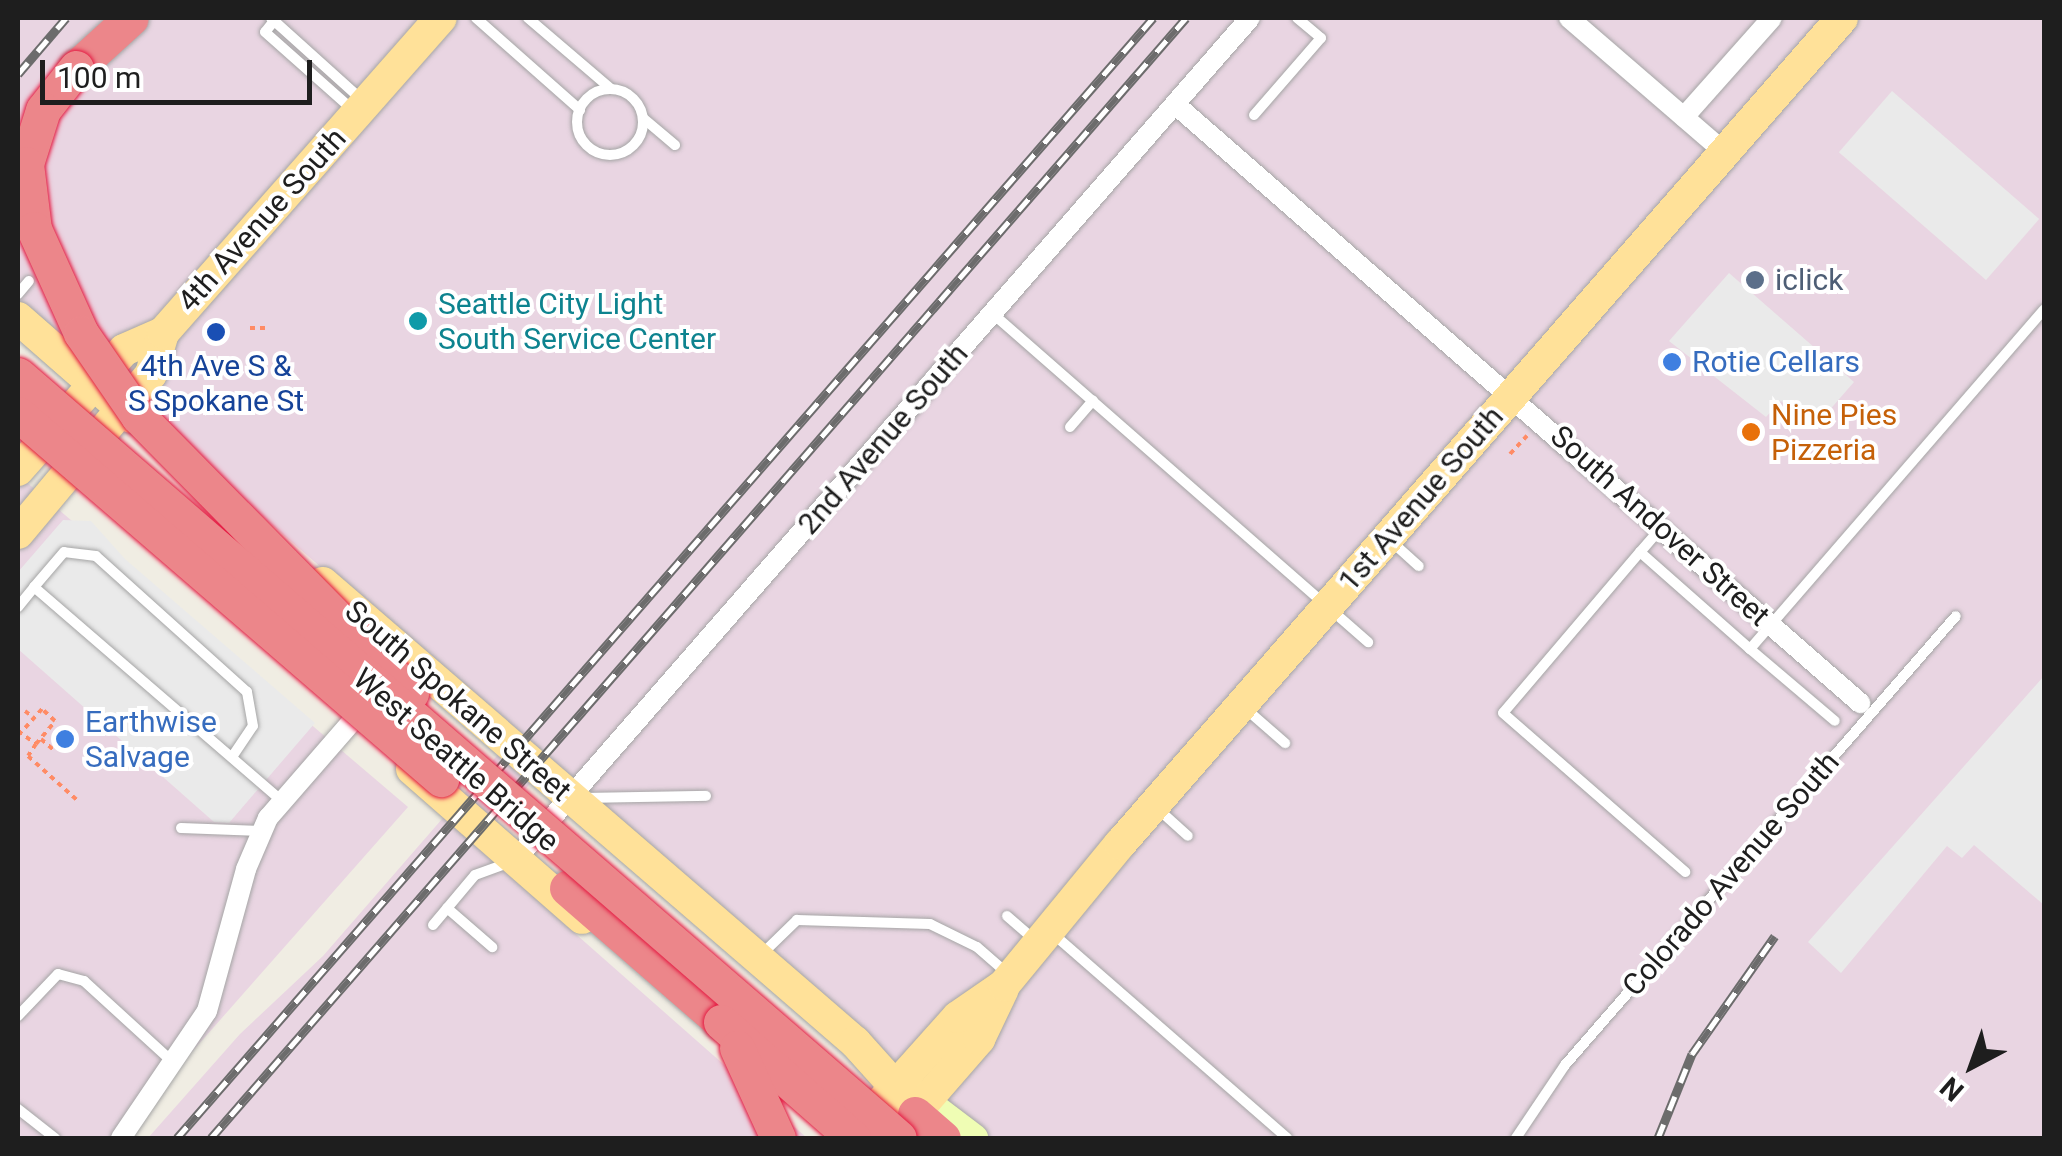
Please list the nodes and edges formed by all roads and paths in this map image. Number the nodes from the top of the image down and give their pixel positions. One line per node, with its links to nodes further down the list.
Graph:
1 (131, 18): 80 (highway, bridge)
2 (441, 18): 13 (main road, 4th Avenue South)
3 (476, 18): 14 (lane)
4 (528, 18): 11 (lane)
5 (1250, 18): 12 (street, 2nd Avenue South)
6 (1297, 18): 15 (lane)
7 (1569, 18): 16 (street)
8 (1772, 18): 16 (street)
9 (1842, 18): 19 (main road, 1st Avenue South)
10 (273, 19): 13 (lane); 13 (lane)
11 (612, 89): 14 (lane); 17 (lane)
12 (1176, 104): 23 (street, 2nd Avenue South); 30 (street, South Andover Street)
13 (361, 108): 27 (main road, 4th Avenue South)
14 (580, 110): 17 (lane)
15 (1254, 115)
16 (1684, 117): 19 (street)
17 (643, 118): 18 (lane)
18 (675, 146)
19 (1724, 152): 30 (main road, 1st Avenue South)
20 (29, 281): 21 (lane)
21 (18, 294)
22 (2044, 310): 49 (lane)
23 (992, 313): 31 (lane); 67 (street, 2nd Avenue South)
24 (18, 318): 29 (main road, South Spokane Street)
25 (250, 328): 26 (path)
26 (265, 328)
27 (163, 333): 29 (main road, 4th Avenue South); 32 (main road, 4th Avenue South)
28 (18, 375): 80 (highway, West Seattle Bridge, bridge)
29 (92, 383): 32 (main road, South Spokane Street); 36 (main road, 4th Avenue South)
30 (1512, 395): 40 (street, South Andover Street); 42 (main road, 1st Avenue South)
31 (1093, 401): 34 (lane); 46 (lane)
32 (123, 410): 39 (main road, 4th Avenue South); 52 (main road, South Spokane Street)
33 (18, 414): 85 (highway, West Seattle Bridge, bridge)
34 (1070, 427)
35 (1533, 428): 37 (path)
36 (29, 433): 38 (main road, 4th Avenue South); 39 (main road)
37 (1510, 454)
38 (18, 470)
39 (72, 470): 41 (main road, 4th Avenue South); 58 (main road)
40 (1662, 528): 43 (lane); 49 (street, South Andover Street)
41 (18, 534)
42 (1388, 538): 44 (lane); 46 (main road, 1st Avenue South)
43 (1640, 552): 51 (lane); 75 (lane)
44 (1419, 566)
45 (34, 587): 47 (lane); 64 (lane); 64 (lane)
46 (1328, 606): 50 (lane); 54 (main road, 1st Avenue South)
47 (18, 607)
48 (1956, 616): 55 (lane, Colorado Avenue South)
49 (1771, 624): 51 (lane); 55 (street, South Andover Street)
50 (1368, 642)
51 (1750, 648): 59 (lane)
52 (409, 658): 53 (main road, South Spokane Street); 58 (main road)
53 (459, 701): 65 (main road); 67 (main road, South Spokane Street)
54 (1241, 705): 62 (lane); 70 (main road, 1st Avenue South)
55 (1866, 708): 97 (lane, Colorado Avenue South)
56 (25, 711): 57 (path)
57 (34, 718): 60 (path); 61 (path)
58 (354, 719): 65 (main road); 69 (street)
59 (1835, 721)
60 (20, 731): 61 (path)
61 (38, 742): 63 (path); 68 (path)
62 (1285, 743)
63 (55, 751)
64 (232, 758): 69 (lane)
65 (406, 764): 74 (main road)
66 (706, 796): 67 (lane)
67 (571, 798): 74 (street, 2nd Avenue South); 82 (main road, South Spokane Street)
68 (78, 800)
69 (281, 800): 72 (street)
70 (1154, 805): 73 (lane); 79 (main road, 1st Avenue South)
71 (181, 828): 72 (lane)
72 (261, 831): 86 (street)
73 (1188, 836)
74 (516, 860): 76 (lane); 92 (main road)
75 (1685, 872)
76 (447, 908): 78 (lane); 81 (lane)
77 (1007, 916): 79 (lane)
78 (433, 925)
79 (1045, 938): 83 (main road, 1st Avenue South); 96 (lane)
80 (677, 944): 88 (highway, West Seattle Bridge, bridge)
81 (492, 947)
82 (758, 958): 83 (lane); 88 (main road, South Spokane Street)
83 (1008, 981): 88 (main road, 1st Avenue South)
84 (18, 1016): 86 (lane)
85 (721, 1022): 91 (highway, bridge); 93 (highway, West Seattle Bridge, bridge)
86 (176, 1065): 90 (street)
87 (18, 1109): 89 (lane)
88 (906, 1115): 93 (main road, 1st Avenue South); 94 (highway, West Seattle Bridge); 95 (main road, South Spokane Street)
89 (55, 1138)
90 (121, 1138)
91 (778, 1138)
92 (834, 1138)
93 (851, 1138)
94 (943, 1138)
95 (974, 1138)
96 (1287, 1138)
97 (1516, 1138)

